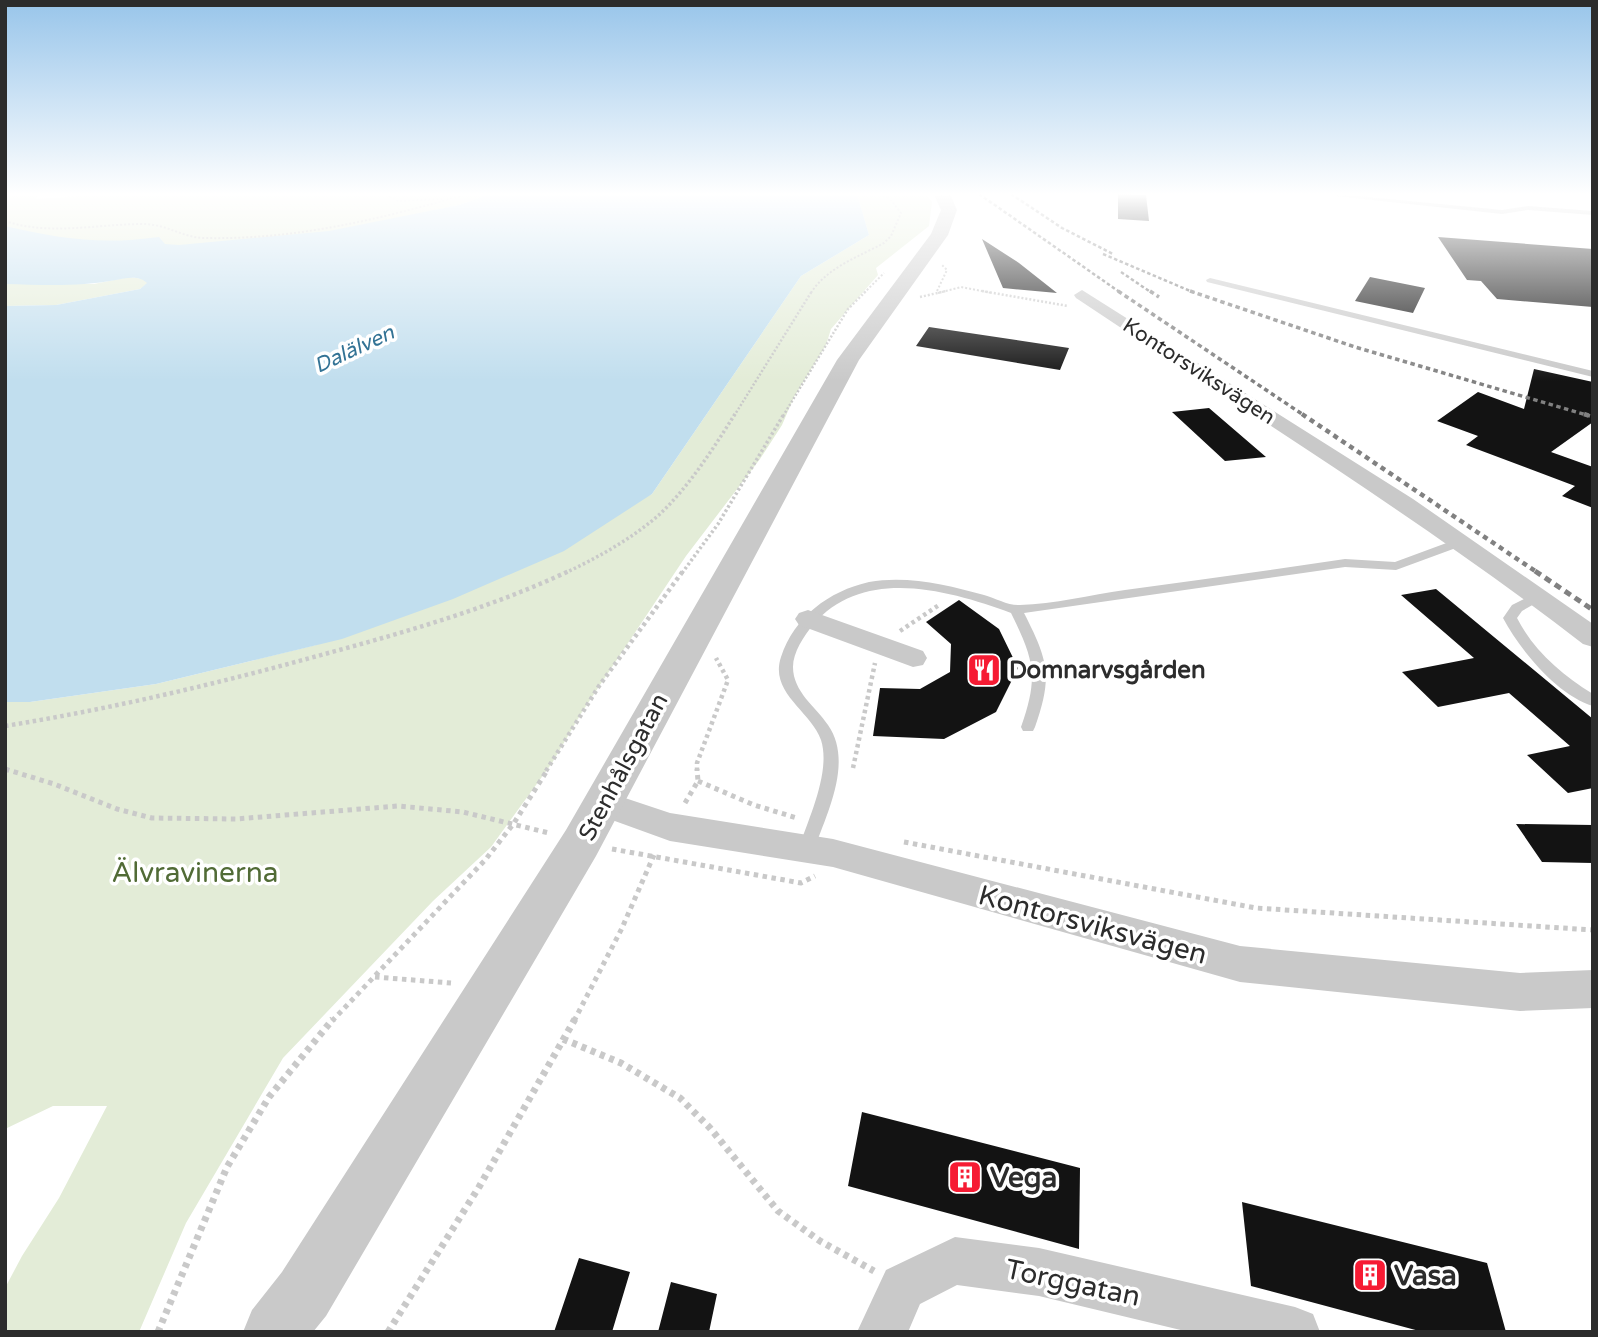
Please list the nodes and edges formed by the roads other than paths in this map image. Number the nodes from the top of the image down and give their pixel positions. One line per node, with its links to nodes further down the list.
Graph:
1 (923, 256): 13 (street, Stenhålsgatan)
2 (1210, 280): 4 (lane)
3 (1076, 301): 5 (street, Kontorsviksvägen)
4 (1593, 374)
5 (1460, 542): 6 (street, Kontorsviksvägen); 7 (lane)
6 (1538, 596): 9 (street, Kontorsviksvägen); 11 (lane)
7 (1016, 610): 8 (lane); 12 (lane)
8 (808, 619): 10 (street); 14 (lane)
9 (1593, 638)
10 (914, 658)
11 (1593, 701)
12 (1028, 727)
13 (601, 803): 14 (street, Kontorsviksvägen); 16 (street, Stenhålsgatan)
14 (811, 835): 15 (street, Kontorsviksvägen)
15 (1593, 989)
16 (274, 1332)
17 (882, 1332): 18 (street, Torggatan)
18 (1295, 1332)

